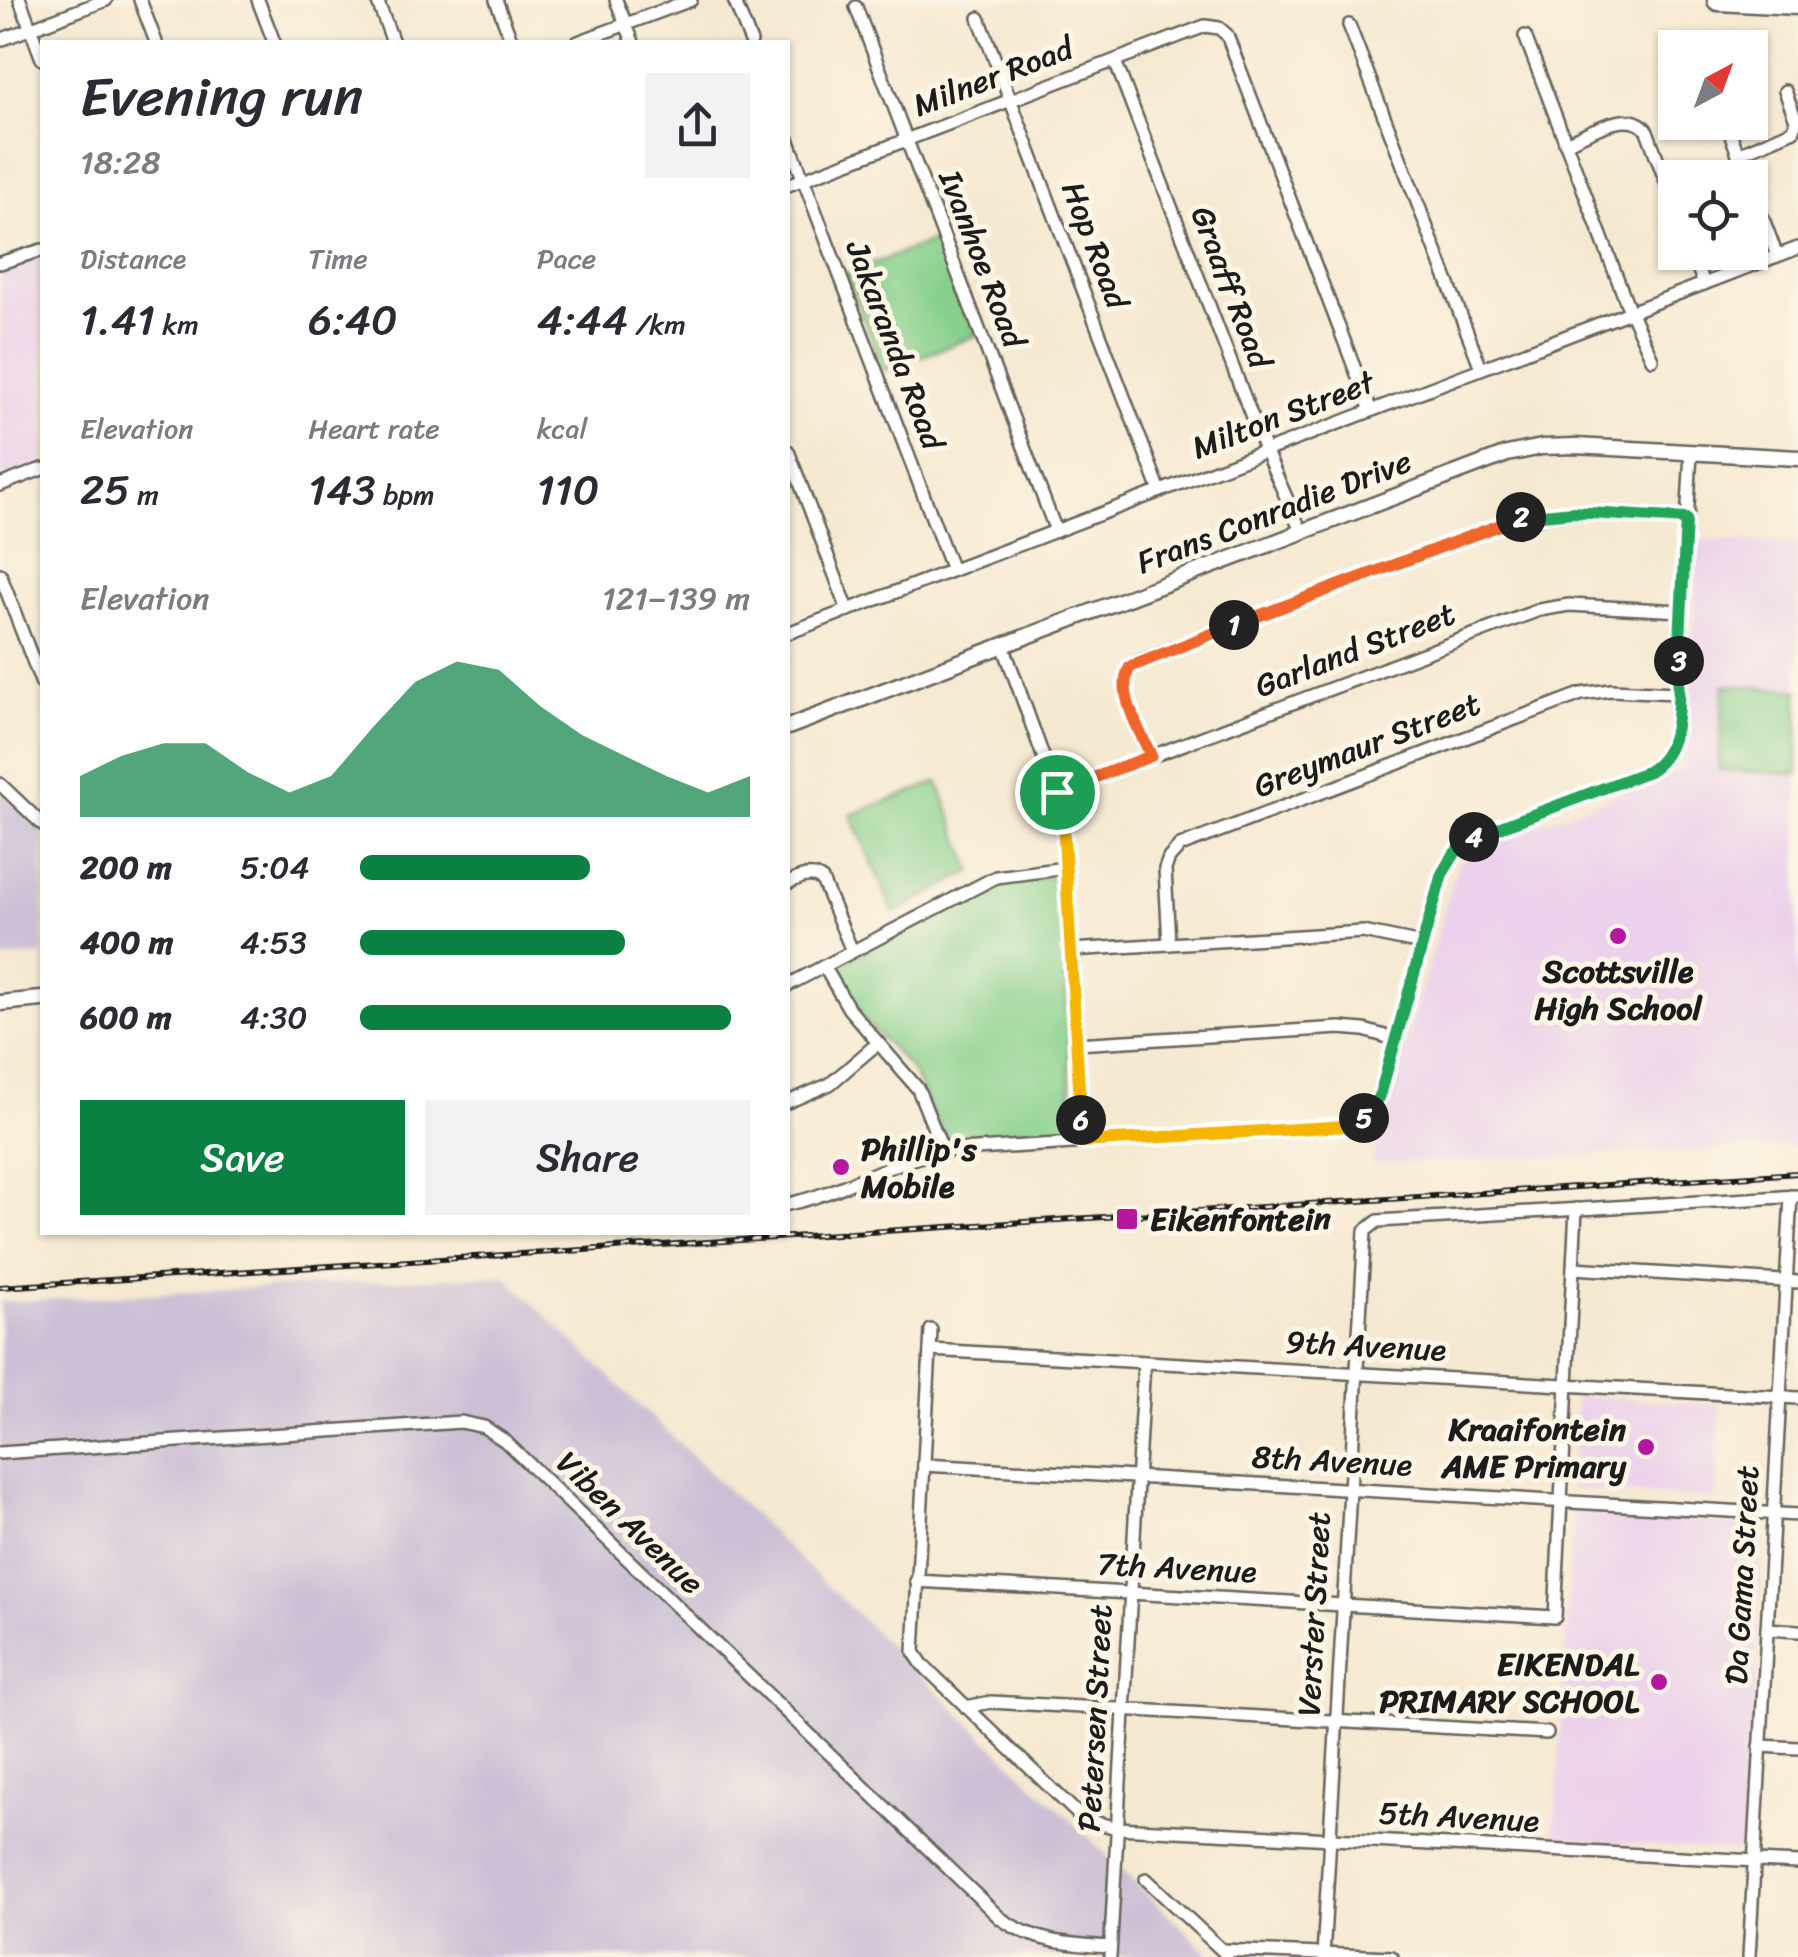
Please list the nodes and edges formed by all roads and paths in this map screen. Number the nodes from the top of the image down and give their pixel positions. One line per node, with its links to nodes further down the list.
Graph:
1 (20, 0): 16 (street)
2 (106, 0): 16 (street)
3 (140, 0): 19 (street)
4 (258, 0): 20 (street)
5 (377, 0): 21 (street)
6 (496, 0): 22 (street)
7 (616, 0): 14 (street)
8 (690, 0): 14 (street)
9 (734, 0): 25 (street)
10 (1718, 0): 11 (highway)
11 (1798, 4)
12 (856, 7): 30 (street, Ivanhoe Road)
13 (979, 18): 29 (street, Hop Road)
14 (626, 24): 23 (street); 24 (street)
15 (1349, 24): 48 (street)
16 (31, 28): 18 (street); 26 (street)
17 (1525, 36): 32 (street)
18 (0, 40)
19 (155, 40)
20 (273, 40)
21 (392, 40)
22 (511, 40)
23 (583, 40)
24 (632, 40)
25 (749, 40)
26 (40, 53)
27 (1115, 60): 29 (street, Milner Road); 49 (street, Milner Road); 50 (street, Graaff Road)
28 (1785, 91): 34 (street)
29 (1010, 100): 30 (street, Milner Road); 56 (street, Hop Road)
30 (907, 140): 37 (street, Milner Road); 58 (street, Ivanhoe Road)
31 (1733, 140): 34 (street)
32 (1566, 142): 36 (street); 46 (street)
33 (790, 144): 37 (street, Jakaranda Road)
34 (1738, 154): 35 (street)
35 (1740, 160)
36 (1658, 161)
37 (803, 179): 38 (street, Milner Road); 60 (street, Jakaranda Road)
38 (790, 184)
39 (1768, 232): 42 (street)
40 (1798, 248): 42 (street, Milton Street)
41 (40, 251): 43 (street)
42 (1777, 256): 45 (street, Milton Street)
43 (0, 262)
44 (1699, 270): 45 (street)
45 (1704, 284): 46 (street, Milton Street)
46 (1631, 311): 47 (street); 48 (street, Milton Street)
47 (1652, 358)
48 (1481, 368): 49 (street, Milton Street)
49 (1371, 410): 50 (street, Milton Street)
50 (1266, 450): 56 (street, Milton Street); 59 (street, Graaff Road)
51 (1690, 452): 53 (street, Frans Conradie Drive); 57 (street); 59 (street, Frans Conradie Drive)
52 (790, 456): 62 (street)
53 (1798, 458)
54 (40, 470): 55 (street)
55 (0, 485)
56 (1160, 491): 58 (street, Milton Street)
57 (1686, 519): 63 (street); 69 (street)
58 (1056, 531): 60 (street, Milton Street)
59 (1301, 531): 65 (street, Frans Conradie Drive)
60 (952, 570): 62 (street, Milton Street)
61 (0, 574): 66 (street)
62 (848, 610): 64 (street, Milton Street)
63 (1682, 611): 67 (street); 69 (street, Garland Street)
64 (790, 632)
65 (1003, 645): 68 (street, Frans Conradie Drive); 71 (street)
66 (40, 679)
67 (1677, 692): 75 (street, Greymaur Street); 76 (street)
68 (790, 726)
69 (1151, 756): 71 (street, Garland Street)
70 (0, 784): 72 (street)
71 (1057, 792): 73 (street)
72 (40, 822)
73 (1066, 868): 77 (street); 78 (street)
74 (790, 882): 78 (street)
75 (1169, 944): 76 (street); 77 (street)
76 (1422, 944): 83 (street)
77 (1070, 950): 85 (street)
78 (852, 951): 79 (street)
79 (824, 966): 80 (street); 84 (street)
80 (790, 984)
81 (40, 999): 82 (street)
82 (0, 1003)
83 (1395, 1040): 85 (street); 87 (street)
84 (878, 1043): 86 (street); 88 (street)
85 (1076, 1044): 87 (street)
86 (790, 1101)
87 (1082, 1142): 88 (street)
88 (943, 1151): 90 (street)
89 (1794, 1196): 91 (street); 93 (street, Da Gama Street)
90 (790, 1203)
91 (1576, 1209): 92 (street); 97 (street, Verster Street)
92 (1573, 1268): 93 (street); 98 (street)
93 (1792, 1281): 99 (street, Da Gama Street)
94 (931, 1330): 95 (street)
95 (930, 1350): 96 (street, 9th Avenue); 102 (street)
96 (1144, 1362): 97 (street, 9th Avenue); 103 (street, Petersen Street)
97 (1355, 1373): 98 (street, 9th Avenue); 104 (street, Verster Street)
98 (1567, 1385): 99 (street, 9th Avenue); 105 (street)
99 (1780, 1397): 100 (street, 9th Avenue); 106 (street, Da Gama Street)
100 (1798, 1398)
101 (0, 1453): 124 (street, Viben Avenue)
102 (924, 1465): 103 (street, 8th Avenue); 108 (street)
103 (1138, 1478): 104 (street, 8th Avenue); 109 (street, Petersen Street)
104 (1348, 1489): 105 (street, 8th Avenue); 110 (street, Verster Street)
105 (1561, 1502): 106 (street, 8th Avenue); 110 (street, 7th Avenue)
106 (1773, 1514): 107 (street, 8th Avenue); 111 (street, Da Gama Street)
107 (1798, 1515)
108 (916, 1581): 109 (street, 7th Avenue); 113 (street)
109 (1129, 1593): 110 (street, 7th Avenue); 114 (street, Petersen Street)
110 (1342, 1605): 115 (street, Verster Street)
111 (1767, 1629): 112 (street); 117 (street, Da Gama Street)
112 (1798, 1631)
113 (966, 1706): 114 (street); 119 (street)
114 (1123, 1710): 115 (street); 119 (street, Petersen Street)
115 (1336, 1722): 116 (street); 120 (street, Verster Street)
116 (1548, 1734)
117 (1760, 1746): 118 (street); 121 (street, Da Gama Street)
118 (1798, 1748)
119 (1117, 1828): 120 (street, 5th Avenue); 124 (street, Petersen Street)
120 (1329, 1837): 121 (street, 5th Avenue); 126 (street, Verster Street)
121 (1754, 1861): 122 (street, 5th Avenue); 128 (street, Da Gama Street)
122 (1798, 1863)
123 (1146, 1879): 125 (street)
124 (1110, 1952)
125 (1226, 1954): 126 (street)
126 (1323, 1955): 127 (street)
127 (1392, 1957)
128 (1749, 1957)

